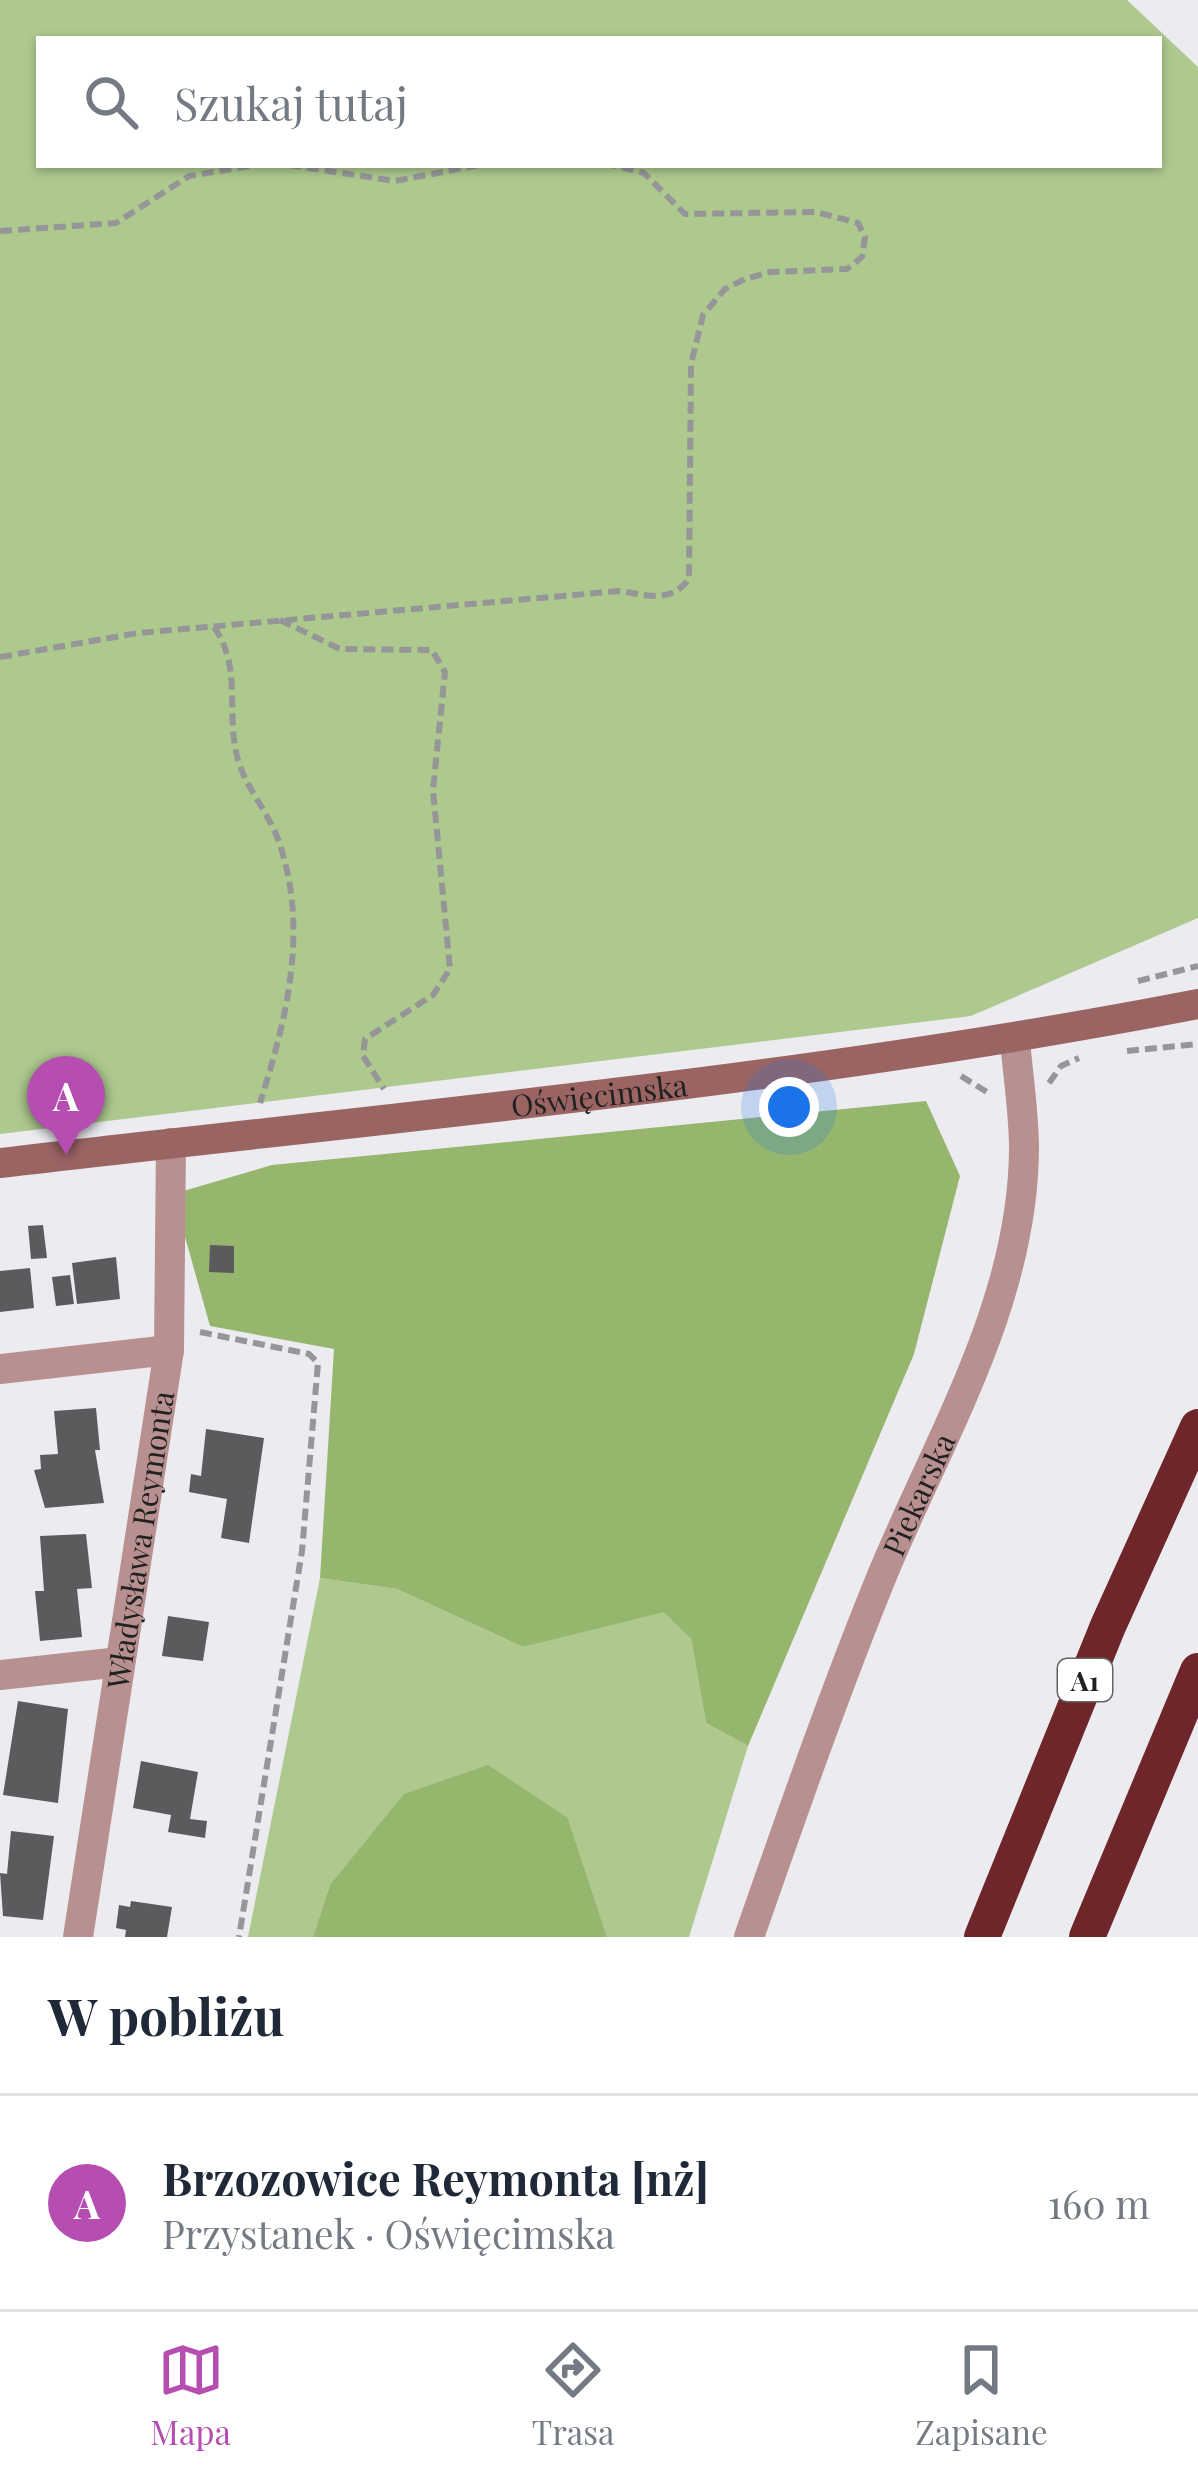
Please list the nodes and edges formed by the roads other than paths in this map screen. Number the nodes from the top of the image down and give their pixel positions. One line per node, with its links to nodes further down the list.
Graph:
1 (1198, 1004): 2 (street, Oświęcimska)
2 (1015, 1040): 3 (street, Oświęcimska); 12 (street, Piekarska)
3 (171, 1143): 4 (street, Oświęcimska); 5 (street, Władysława Reymonta)
4 (0, 1163)
5 (169, 1338): 6 (street); 8 (street, Władysława Reymonta)
6 (0, 1369)
7 (1198, 1427): 13 (highway, A1)
8 (120, 1661): 10 (street); 11 (street, Władysława Reymonta)
9 (1198, 1672): 14 (highway)
10 (0, 1675)
11 (78, 1937)
12 (749, 1937)
13 (982, 1937)
14 (1087, 1937)

